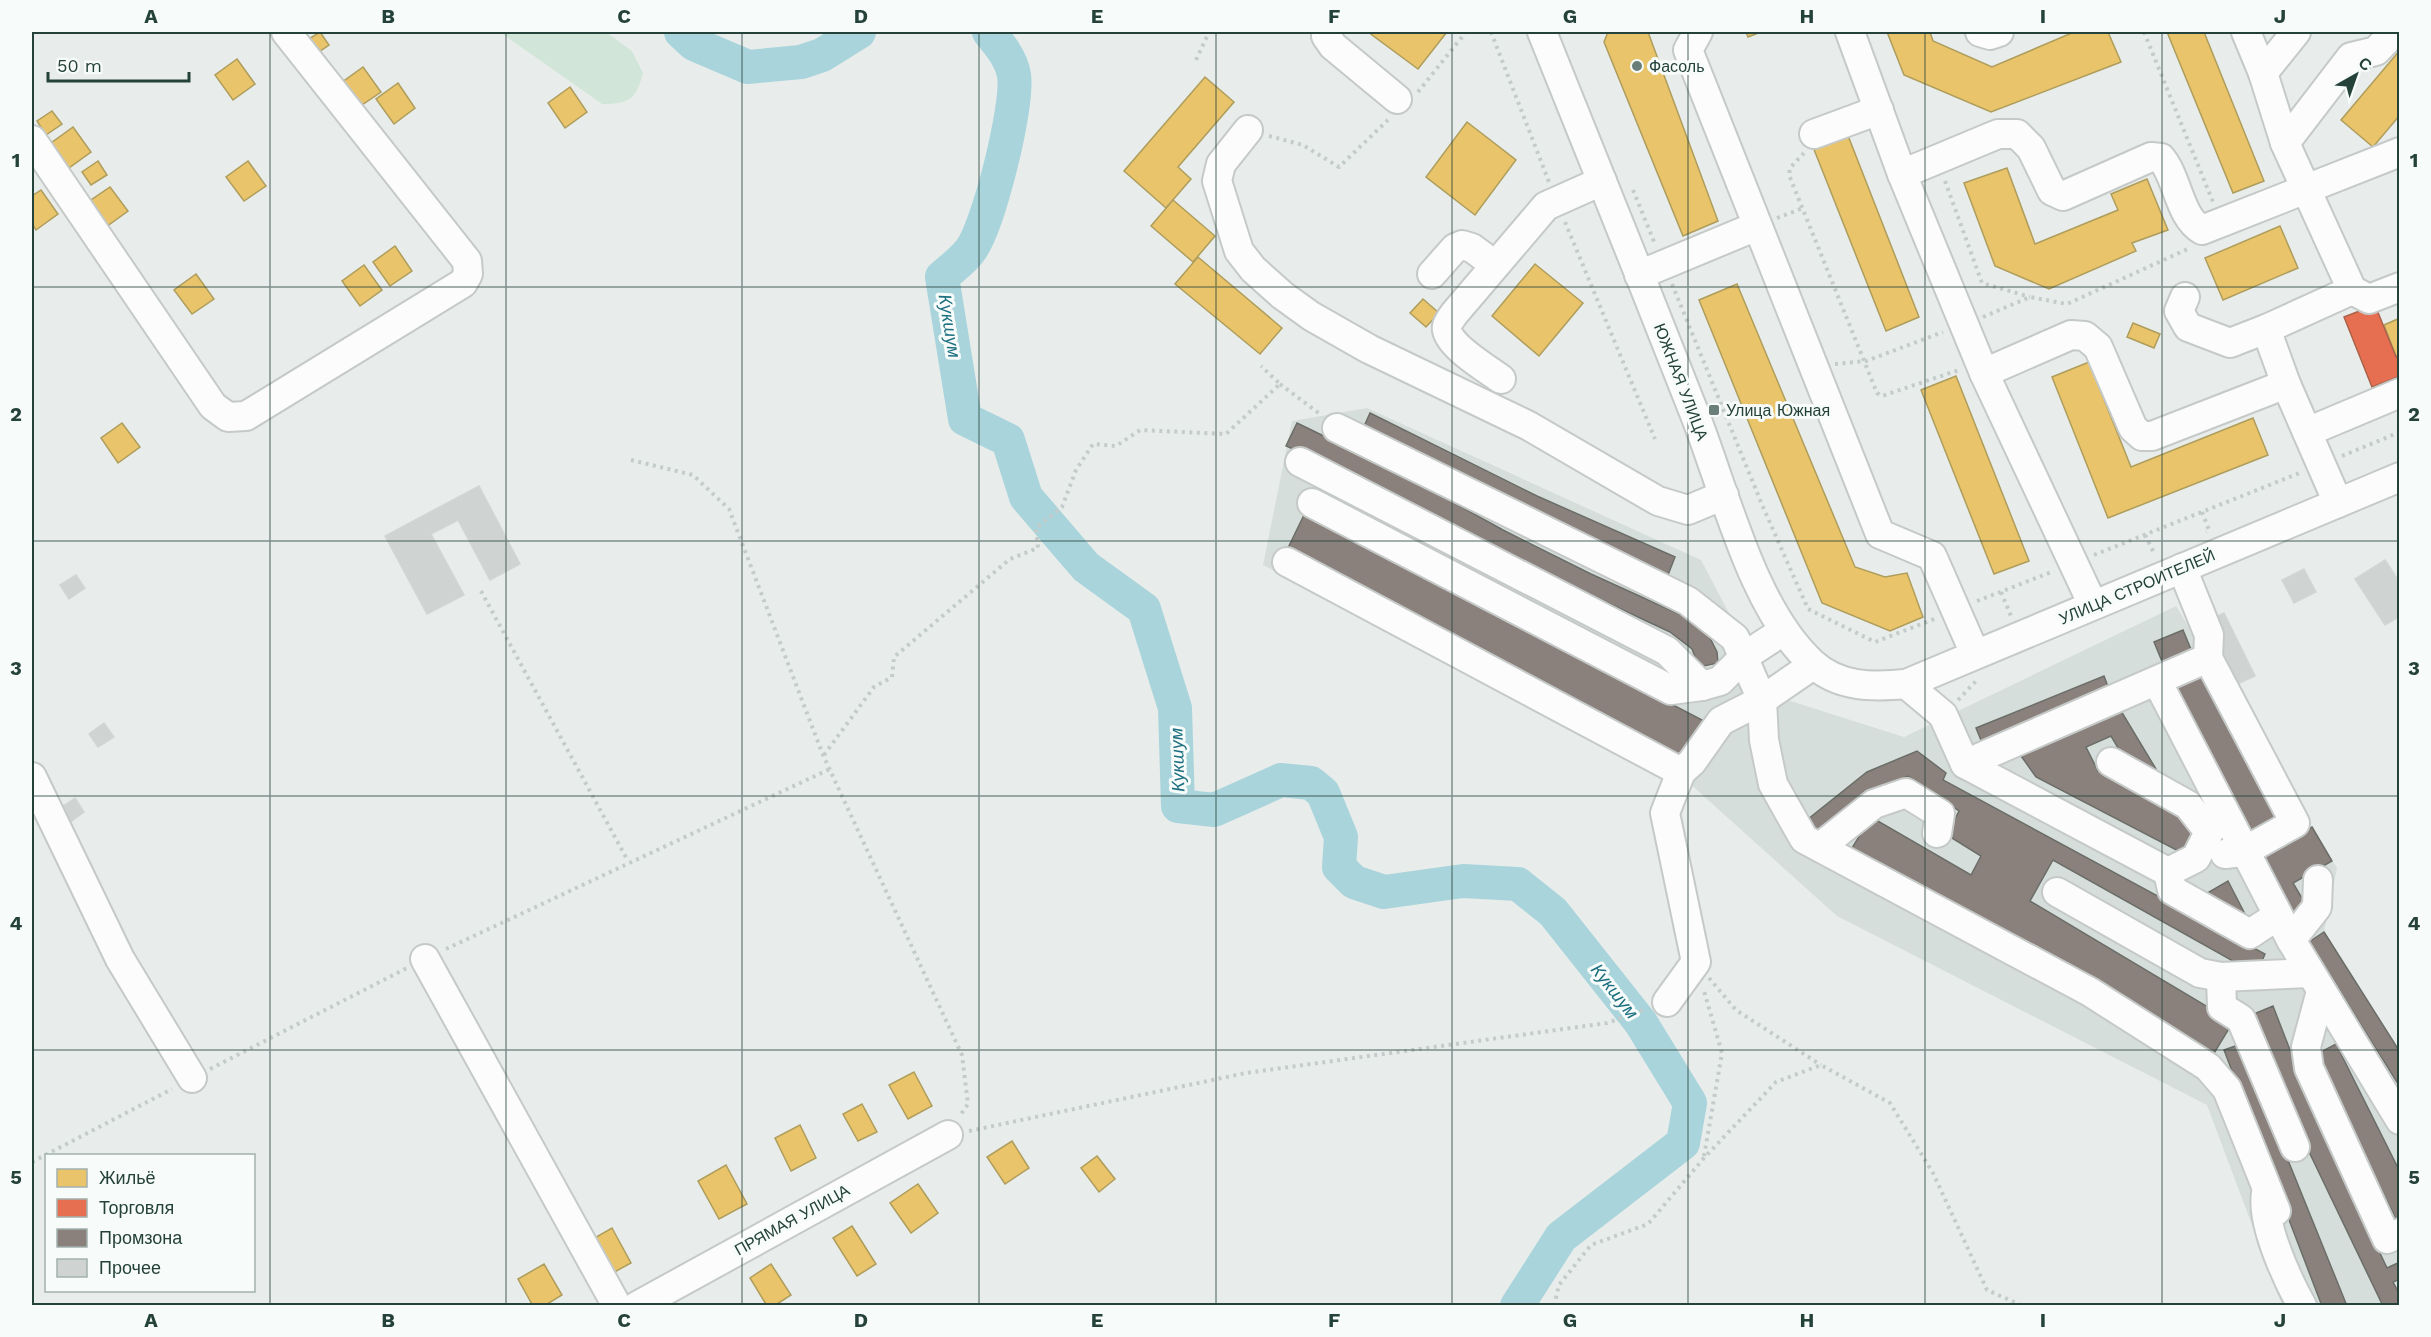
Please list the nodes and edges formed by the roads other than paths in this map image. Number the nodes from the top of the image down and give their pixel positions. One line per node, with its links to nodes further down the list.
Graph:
1 (286, 32): 16 (street)
2 (1327, 32): 12 (street)
3 (1542, 32): 20 (street, ЮЖНАЯ УЛИЦА)
4 (1698, 32): 22 (street)
5 (1850, 32): 13 (street)
6 (1980, 32): 7 (street)
7 (1999, 32)
8 (2246, 32): 11 (street)
9 (2296, 32): 11 (street)
10 (2394, 32): 17 (street)
11 (2263, 73): 17 (street)
12 (1402, 102)
13 (1879, 110): 15 (street); 19 (street)
14 (1248, 130): 38 (street)
15 (1814, 134)
16 (32, 140)
17 (2284, 143): 21 (street)
18 (2400, 152): 21 (street)
19 (1902, 174): 21 (street); 30 (street)
20 (1602, 181): 23 (street); 24 (street, ЮЖНАЯ УЛИЦА)
21 (2307, 186): 27 (street)
22 (1757, 226): 24 (street); 48 (street)
23 (1495, 265): 25 (street); 31 (street)
24 (1651, 270): 38 (street, ЮЖНАЯ УЛИЦА)
25 (1432, 274)
26 (2400, 286): 27 (street)
27 (2352, 290): 29 (street)
28 (2185, 297): 29 (street)
29 (2266, 328): 32 (street)
30 (1982, 367): 32 (street); 43 (street)
31 (1501, 379)
32 (2286, 384): 35 (street)
33 (2400, 393): 35 (street)
34 (1337, 428): 45 (street)
35 (2307, 432): 39 (street)
36 (1300, 462): 51 (street)
37 (2400, 477): 39 (street, УЛИЦА СТРОИТЕЛЕЙ)
38 (1724, 495): 44 (street, ЮЖНАЯ УЛИЦА)
39 (2337, 503): 41 (street, УЛИЦА СТРОИТЕЛЕЙ)
40 (1312, 504): 51 (street)
41 (2174, 559): 43 (street, УЛИЦА СТРОИТЕЛЕЙ); 46 (street)
42 (1287, 562): 56 (street)
43 (2093, 605): 48 (street, УЛИЦА СТРОИТЕЛЕЙ)
44 (1783, 631): 45 (street); 47 (street, ЮЖНАЯ УЛИЦА)
45 (1745, 656): 51 (street); 53 (street)
46 (2208, 658): 49 (street); 60 (street)
47 (1813, 665): 52 (street, ЮЖНАЯ УЛИЦА); 53 (street)
48 (1979, 665): 50 (street, УЛИЦА СТРОИТЕЛЕЙ)
49 (2157, 681): 55 (street); 60 (street)
50 (1906, 684): 52 (street, УЛИЦА СТРОИТЕЛЕЙ); 55 (street)
51 (1702, 686)
52 (1872, 687)
53 (1762, 700): 56 (street); 59 (street)
54 (2111, 762): 61 (street)
55 (1965, 764): 62 (street)
56 (1681, 772): 69 (street)
57 (32, 777): 70 (street)
58 (1937, 833): 59 (street)
59 (1820, 848): 77 (street)
60 (2243, 852): 61 (street); 65 (street)
61 (2196, 858): 62 (street)
62 (2168, 872): 65 (street)
63 (2318, 880): 65 (street)
64 (2056, 892): 67 (street)
65 (2284, 928): 68 (street)
66 (425, 959): 75 (street)
67 (2221, 977): 68 (street); 73 (street)
68 (2315, 982): 71 (street); 74 (street)
69 (1667, 1002)
70 (192, 1078)
71 (2400, 1120)
72 (948, 1136): 76 (street, ПРЯМАЯ УЛИЦА)
73 (2295, 1146)
74 (2400, 1233)
75 (617, 1305)
76 (637, 1305)
77 (2302, 1305)

